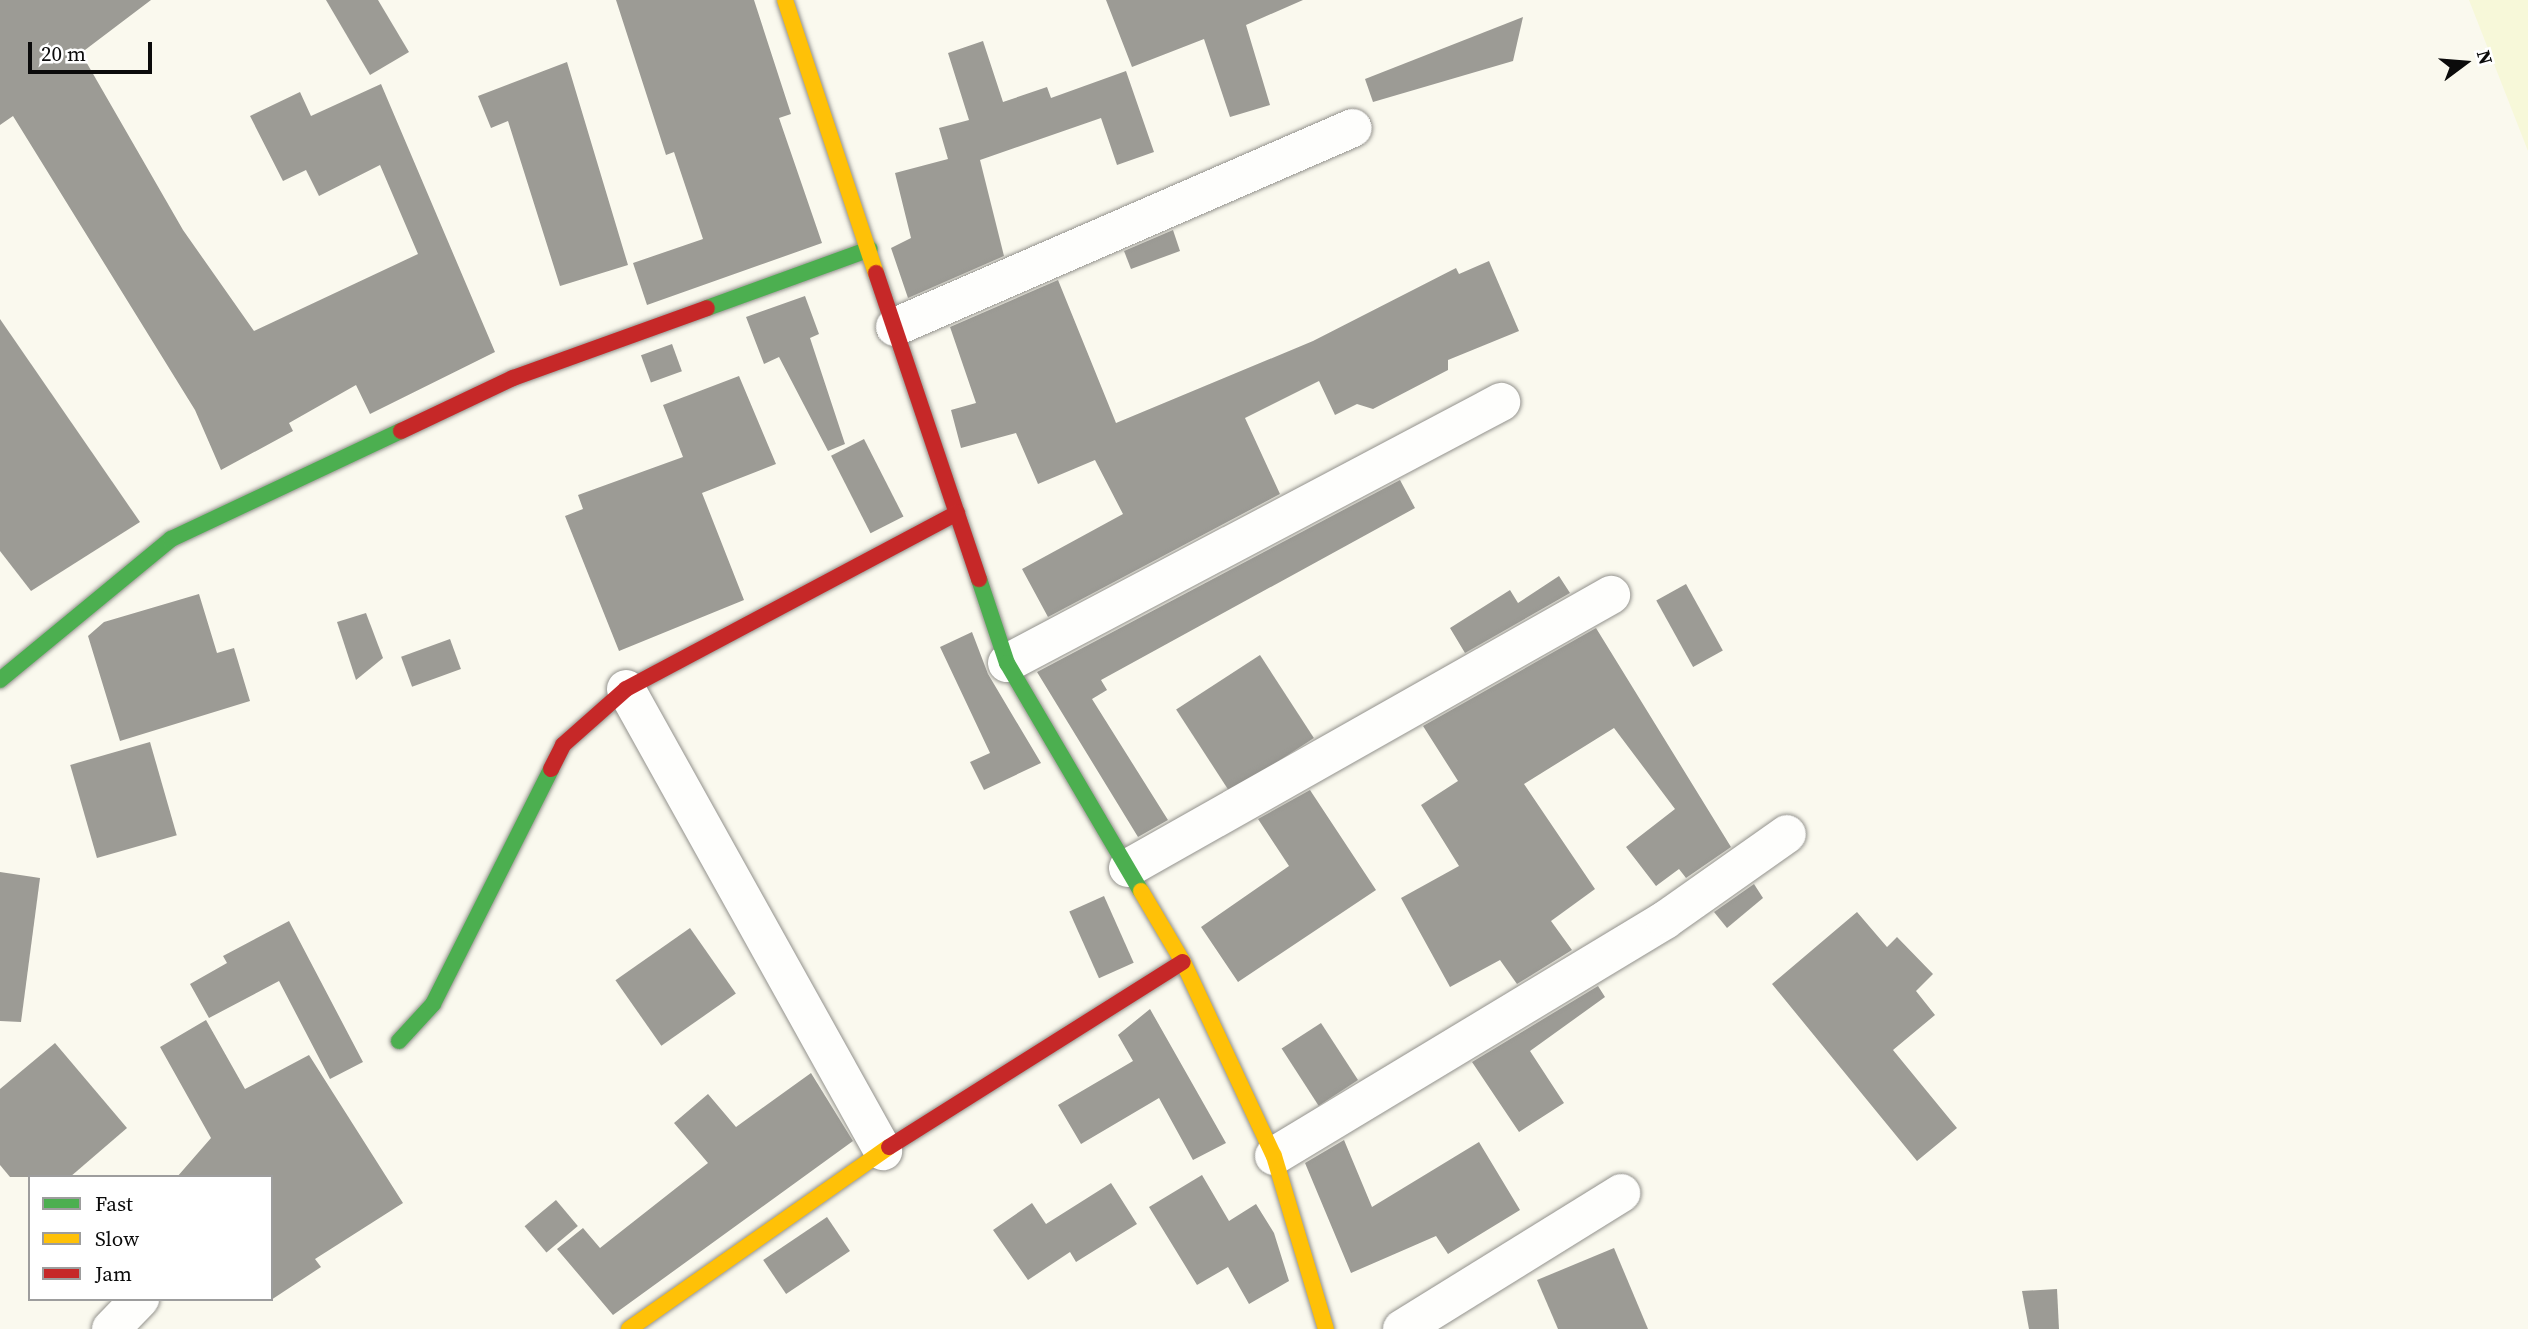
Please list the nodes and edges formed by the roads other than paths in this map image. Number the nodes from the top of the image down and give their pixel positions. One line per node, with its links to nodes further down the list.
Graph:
1 (785, 0): 3 (street)
2 (1353, 128): 4 (street)
3 (870, 249): 4 (street); 9 (street)
4 (895, 327): 6 (street)
5 (1501, 402): 8 (street)
6 (957, 513): 8 (street); 10 (street)
7 (1611, 594): 12 (street)
8 (1007, 663): 12 (street)
9 (0, 680)
10 (626, 689): 14 (street); 15 (street)
11 (1787, 834): 16 (street)
12 (1128, 868): 13 (street)
13 (1183, 962): 15 (street); 16 (street)
14 (398, 1041)
15 (883, 1151): 20 (street)
16 (1274, 1156): 21 (street)
17 (1621, 1192): 22 (street)
18 (138, 1301): 19 (street)
19 (111, 1329)
20 (629, 1329)
21 (1326, 1329)
22 (1402, 1329)

